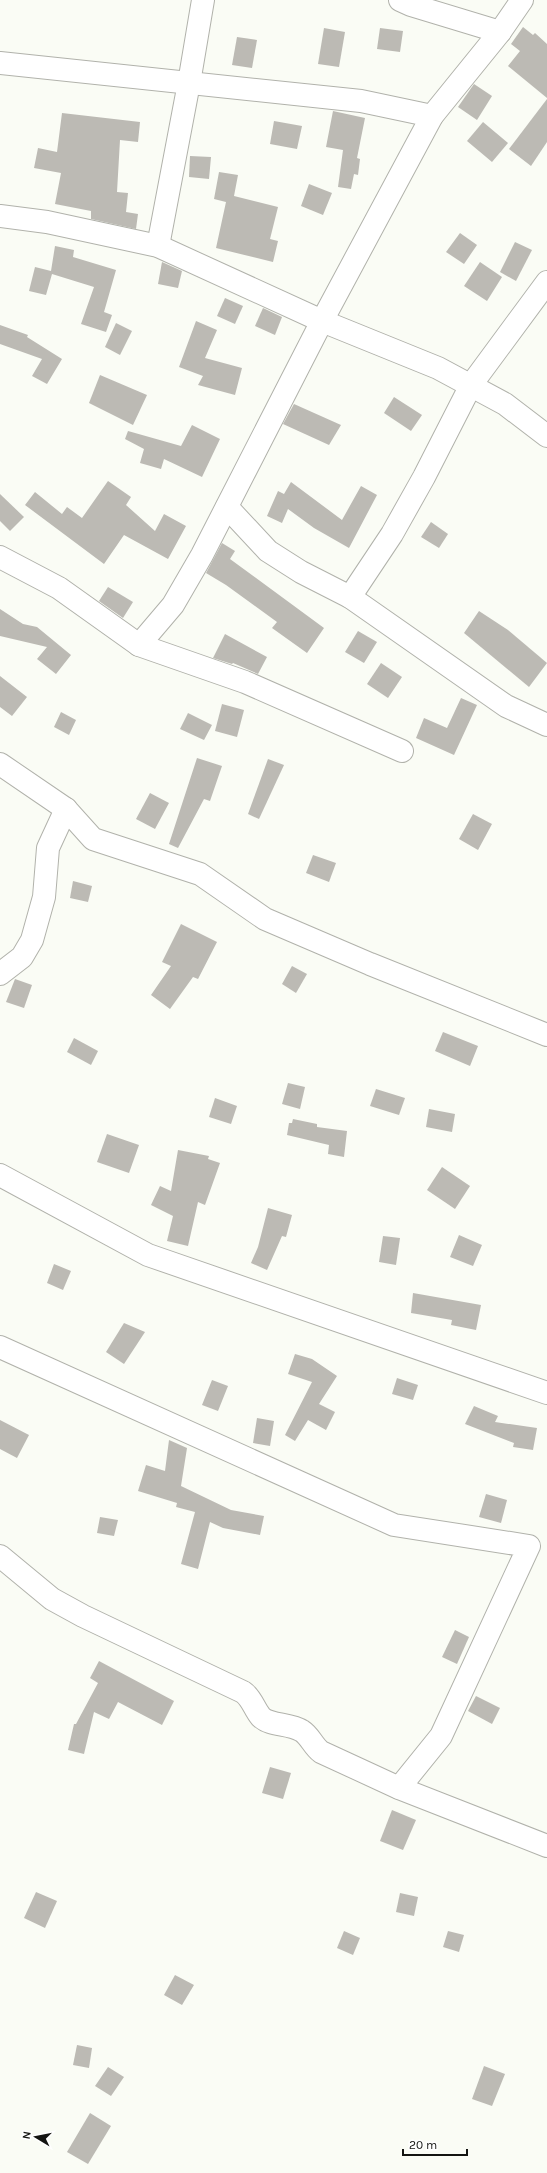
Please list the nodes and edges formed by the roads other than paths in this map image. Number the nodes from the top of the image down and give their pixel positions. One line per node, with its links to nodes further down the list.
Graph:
1 (203, 0): 6 (street)
2 (400, 0): 4 (street)
3 (522, 0): 4 (street)
4 (500, 32): 7 (street)
5 (0, 63): 6 (street)
6 (189, 83): 7 (street); 9 (street)
7 (432, 116): 11 (street)
8 (0, 216): 9 (street)
9 (158, 246): 11 (street)
10 (547, 282): 12 (street)
11 (322, 321): 12 (street); 14 (street)
12 (471, 385): 13 (street); 16 (street)
13 (547, 436)
14 (227, 507): 16 (street); 17 (street)
15 (0, 557): 17 (street)
16 (350, 596): 18 (street)
17 (139, 645): 19 (street)
18 (547, 725)
19 (402, 751)
20 (0, 764): 21 (street)
21 (66, 809): 22 (street); 23 (street)
22 (0, 974)
23 (547, 1035)
24 (0, 1175): 26 (street)
25 (0, 1347): 28 (street)
26 (547, 1392)
27 (0, 1556): 28 (street)
28 (399, 1788): 29 (street)
29 (547, 1846)

